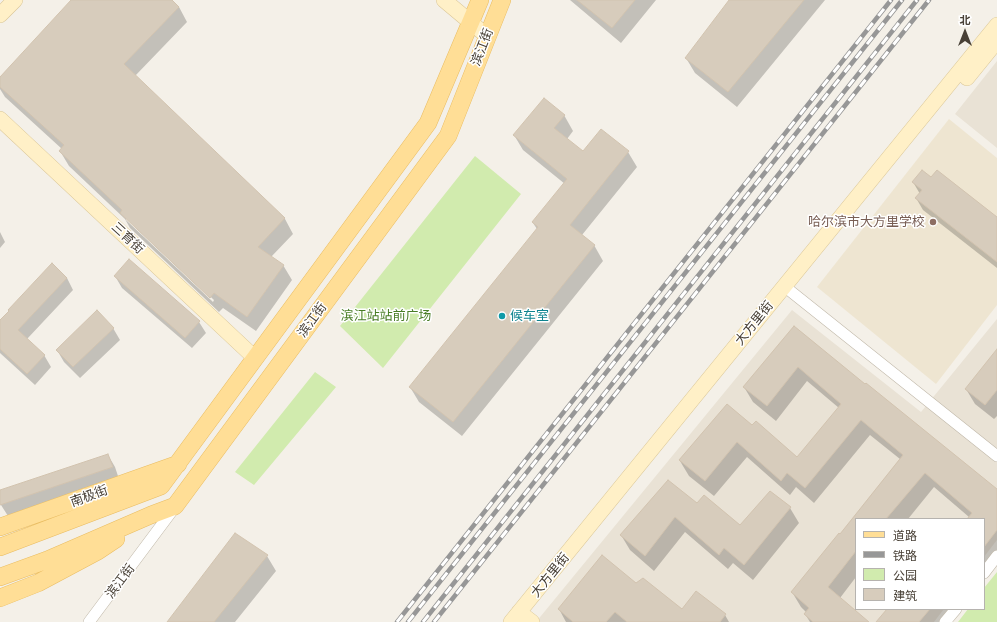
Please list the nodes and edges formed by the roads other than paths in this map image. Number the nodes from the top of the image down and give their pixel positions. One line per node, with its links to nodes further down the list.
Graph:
1 (444, 0): 4 (main road)
2 (480, 0): 4 (main road, 滨江街)
3 (502, 0): 6 (main road, 滨江街)
4 (470, 22): 6 (main road); 10 (main road, 滨江街)
5 (997, 25): 9 (main road, 大方里街)
6 (487, 36): 14 (main road, 滨江街)
7 (997, 41): 9 (main road, 大方里街)
8 (0, 119): 10 (main road, 三育街)
9 (787, 289): 11 (street); 23 (main road, 大方里街)
10 (255, 358): 12 (main road, 滨江街)
11 (997, 456)
12 (178, 464): 13 (main road, 滨江街); 16 (main road, 南极街)
13 (161, 486): 17 (main road, 南极街)
14 (175, 506): 15 (main road); 24 (street, 滨江街)
15 (151, 515): 20 (main road); 21 (main road)
16 (0, 527)
17 (0, 547)
18 (997, 556): 19 (street)
19 (985, 572)
20 (0, 577)
21 (0, 598)
22 (955, 610): 25 (street)
23 (522, 619)
24 (89, 622)
25 (946, 622)

